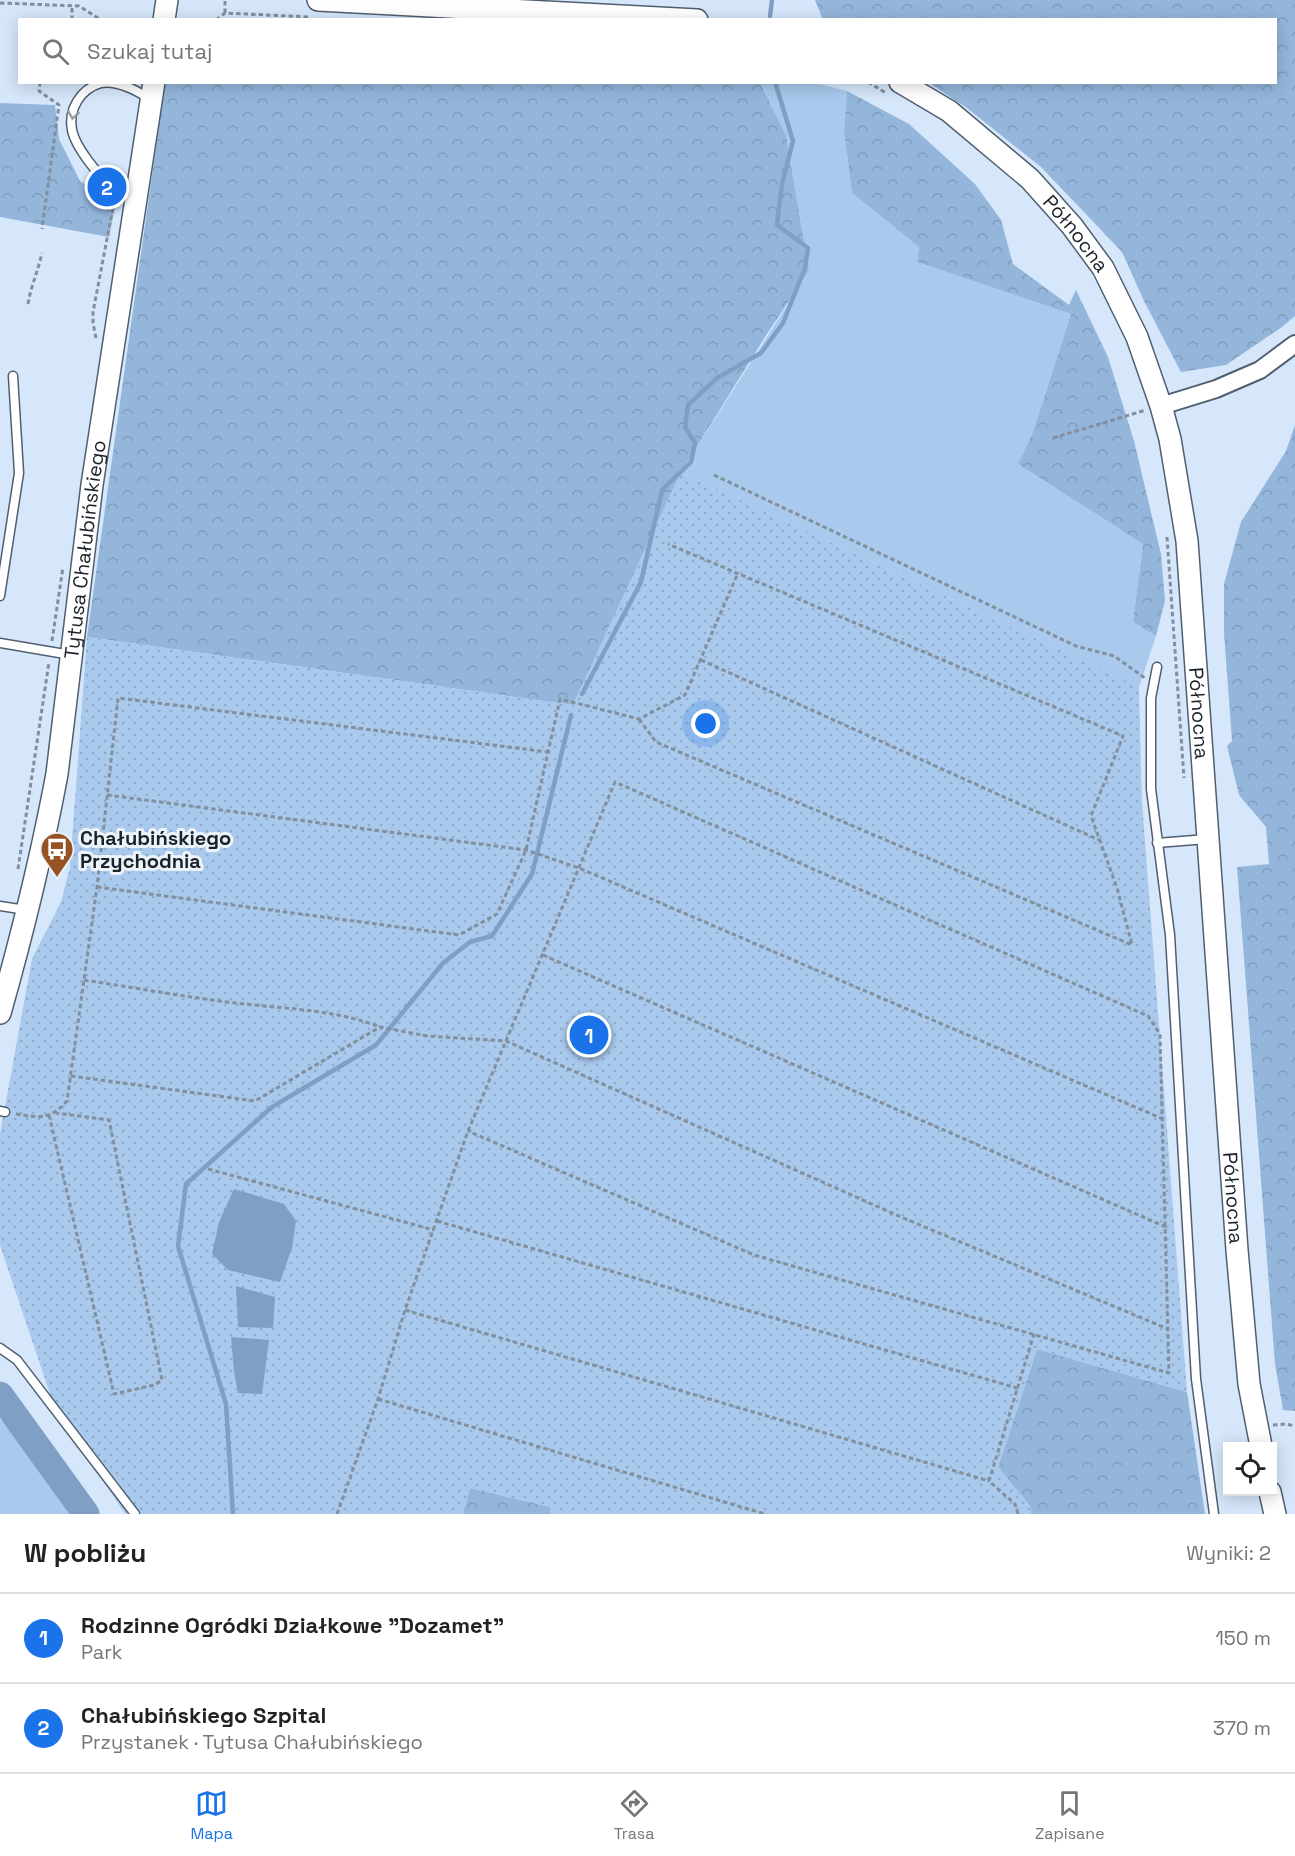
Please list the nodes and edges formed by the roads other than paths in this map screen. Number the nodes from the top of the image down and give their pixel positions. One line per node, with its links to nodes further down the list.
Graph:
1 (167, 0): 3 (street)
2 (317, 9): 4 (street)
3 (164, 18)
4 (628, 18)
5 (100, 84): 9 (lane, one-way to 9)
6 (116, 84): 8 (lane, one-way to 6)
7 (894, 88): 12 (street, Północna)
8 (153, 92): 9 (street, Tytusa Chałubińskiego)
9 (137, 196): 16 (street, Tytusa Chałubińskiego)
10 (1295, 344): 12 (street)
11 (13, 376): 13 (lane)
12 (1161, 406): 18 (street, Północna)
13 (4, 549): 14 (lane)
14 (0, 596)
15 (0, 643): 16 (lane)
16 (72, 655): 21 (street, Tytusa Chałubińskiego)
17 (1157, 667): 19 (lane)
18 (1207, 839): 19 (lane); 24 (street, Północna)
19 (1158, 843): 27 (lane)
20 (0, 906): 21 (lane)
21 (27, 910): 22 (street, Tytusa Chałubińskiego)
22 (0, 1013)
23 (0, 1348): 26 (lane)
24 (1260, 1442)
25 (1271, 1496): 28 (street)
26 (135, 1514)
27 (1214, 1514)
28 (1275, 1514)

